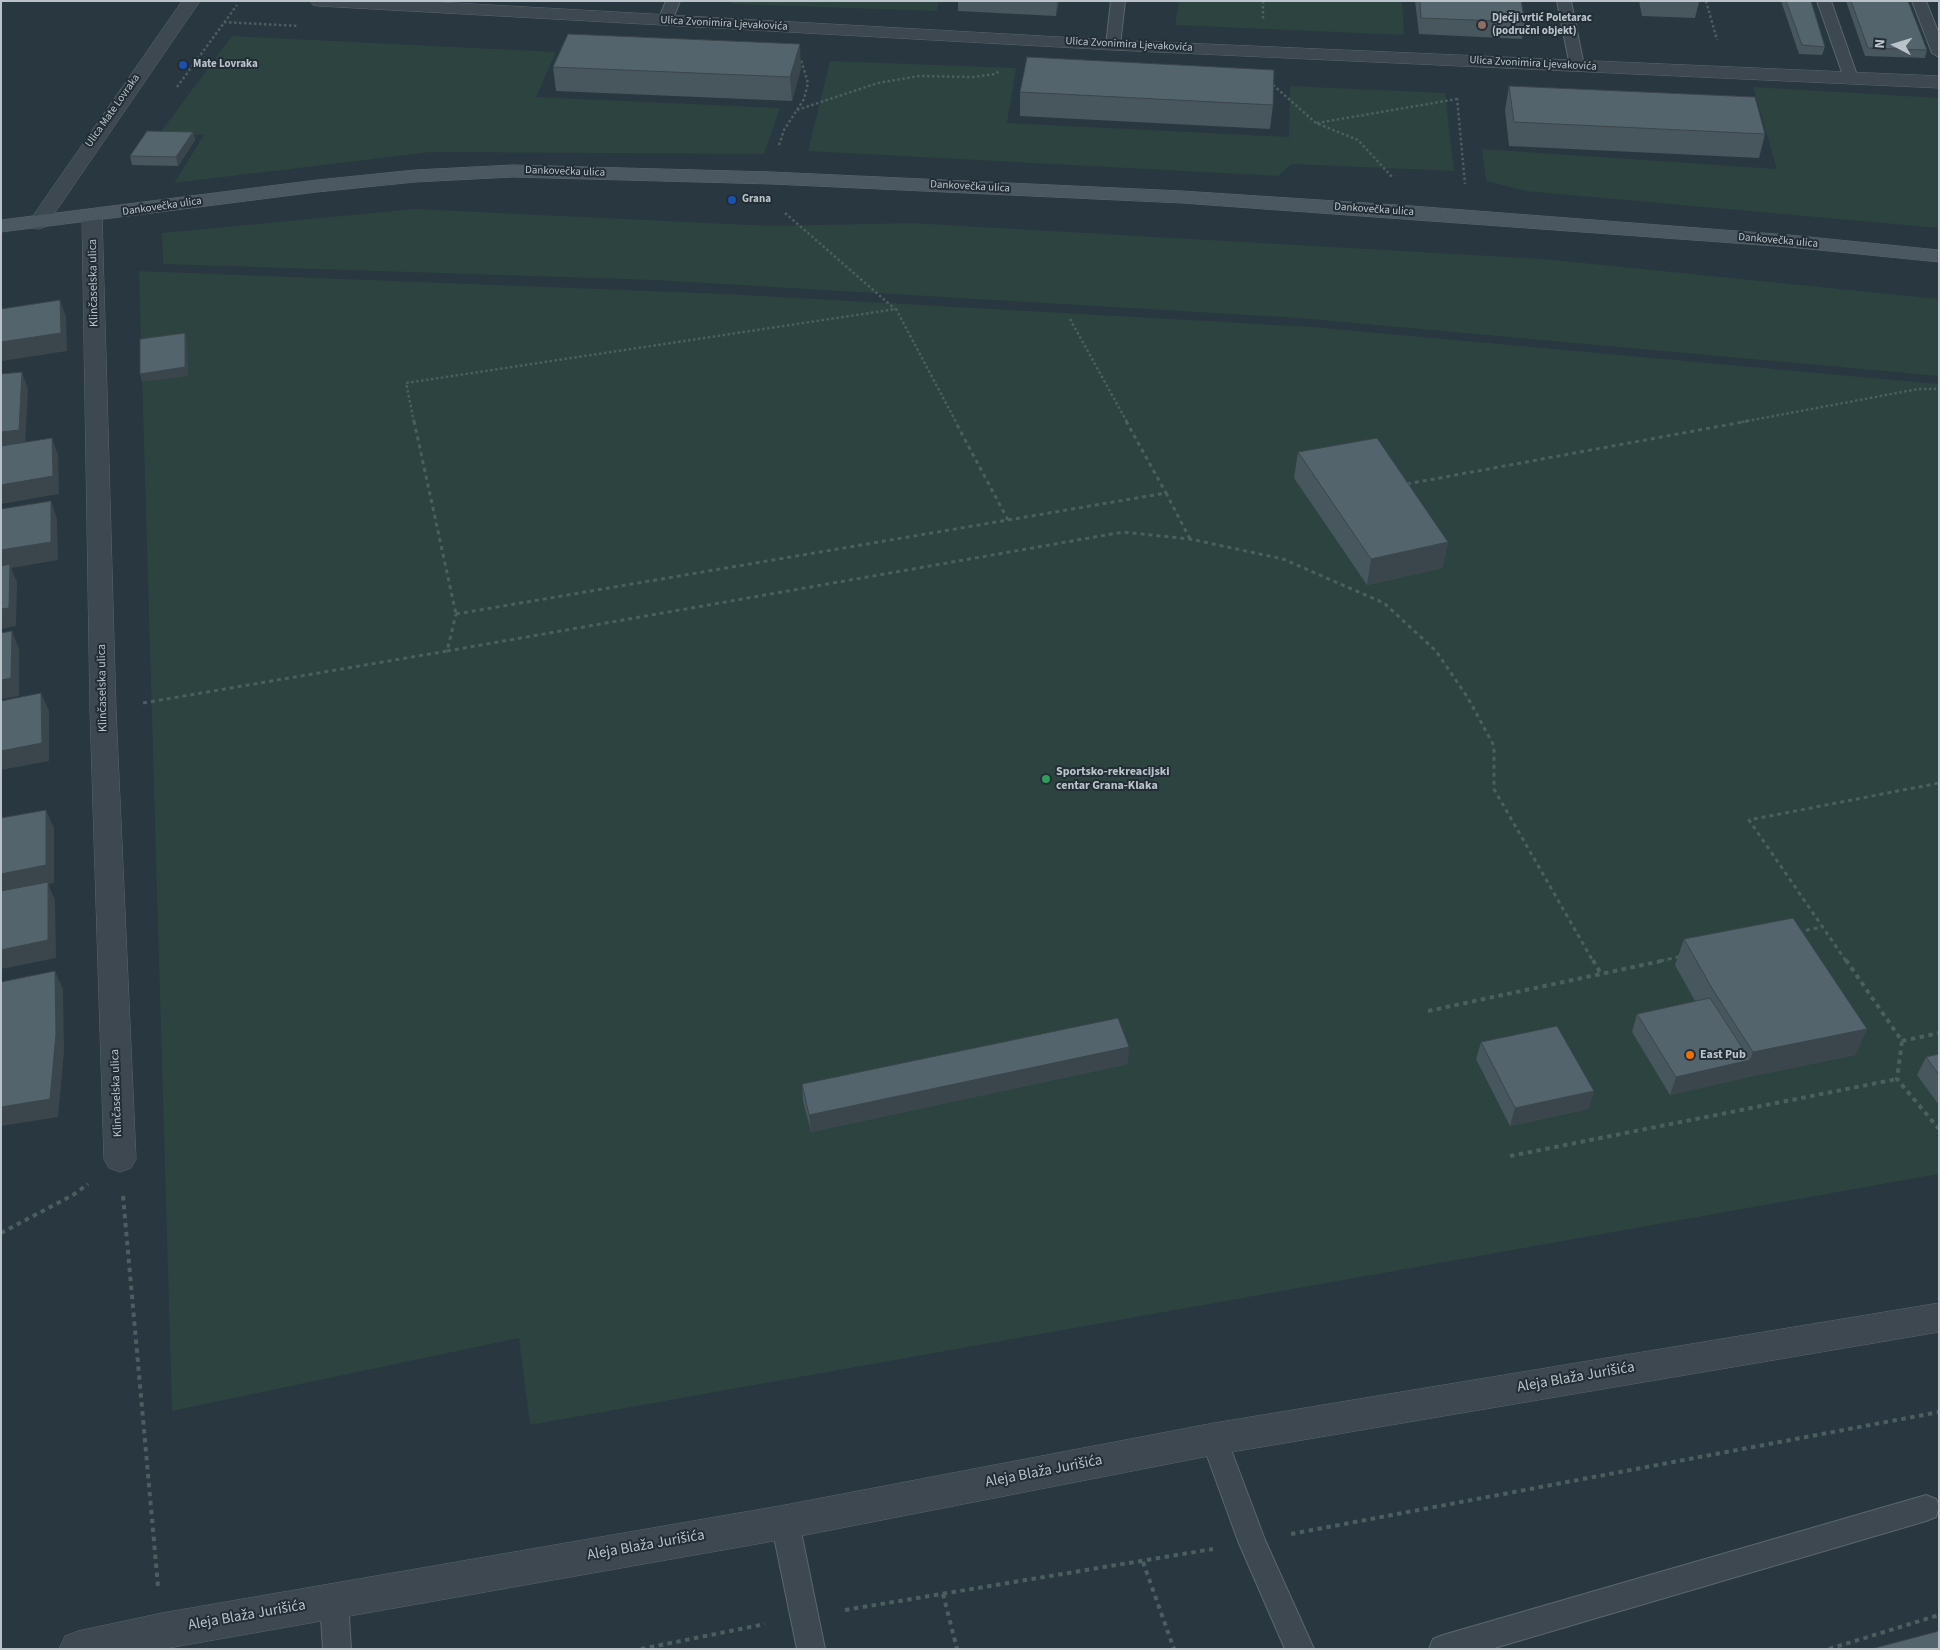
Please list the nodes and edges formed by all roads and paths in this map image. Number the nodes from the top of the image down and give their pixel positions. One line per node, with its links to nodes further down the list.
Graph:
1 (191, 1): 28 (street, Ulica Mate Lovraka)
2 (319, 1): 9 (street, Ulica Zvonimira Ljevakovića)
3 (673, 1): 9 (lane)
4 (1118, 1): 10 (lane)
5 (1564, 1): 13 (lane)
6 (1706, 1): 15 (path)
7 (1824, 1): 16 (lane)
8 (1919, 1): 12 (lane)
9 (666, 21): 10 (street, Ulica Zvonimira Ljevakovića)
10 (1113, 45): 13 (street, Ulica Zvonimira Ljevakovića)
11 (798, 53): 21 (path)
12 (1939, 53)
13 (1577, 66): 15 (street, Ulica Zvonimira Ljevakovića)
14 (1000, 70): 21 (path)
15 (1726, 72): 16 (street, Ulica Zvonimira Ljevakovića)
16 (1851, 78): 18 (street, Ulica Zvonimira Ljevakovića)
17 (1269, 82): 22 (path)
18 (1939, 82)
19 (1457, 92): 20 (path)
20 (1457, 98): 22 (path); 25 (path)
21 (797, 110): 23 (path)
22 (1316, 123): 24 (path)
23 (778, 147)
24 (1397, 182)
25 (1465, 184)
26 (783, 212): 31 (path)
27 (92, 216): 28 (main road, Dankovečka ulica); 30 (main road, Dankovečka ulica); 40 (street, Klinčaselska ulica)
28 (38, 223): 29 (main road, Dankovečka ulica)
29 (1, 226)
30 (1939, 256)
31 (896, 309): 36 (path); 38 (path)
32 (1070, 319): 35 (path)
33 (1939, 389): 34 (path)
34 (1407, 484)
35 (1166, 493): 36 (path); 37 (path)
36 (1008, 520): 38 (path)
37 (1190, 539): 39 (path); 45 (path)
38 (456, 614): 39 (path)
39 (447, 651): 40 (path)
40 (103, 710): 52 (street, Klinčaselska ulica)
41 (1939, 783): 42 (path)
42 (1822, 926): 43 (path); 48 (path)
43 (1793, 933)
44 (1688, 955): 45 (path)
45 (1601, 974): 46 (path)
46 (1428, 1011)
47 (1939, 1033): 48 (path)
48 (1902, 1040): 49 (path)
49 (1897, 1078): 50 (path); 51 (path)
50 (1939, 1129)
51 (1510, 1156)
52 (120, 1159): 53 (path); 62 (path)
53 (1, 1233)
54 (1939, 1317): 55 (street, Aleja Blaža Jurišića)
55 (1214, 1439): 57 (street, Aleja Blaža Jurišića); 68 (lane)
56 (1926, 1508): 69 (lane)
57 (785, 1522): 60 (street, Aleja Blaža Jurišića); 65 (lane)
58 (1142, 1562): 67 (path)
59 (943, 1594): 66 (path)
60 (334, 1602): 62 (street, Aleja Blaža Jurišića); 64 (lane)
61 (1939, 1615): 70 (path)
62 (162, 1631): 63 (street, Aleja Blaža Jurišića)
63 (78, 1649)
64 (338, 1649)
65 (811, 1649)
66 (957, 1649)
67 (1174, 1649)
68 (1300, 1649)
69 (1443, 1649)
70 (1829, 1649)

